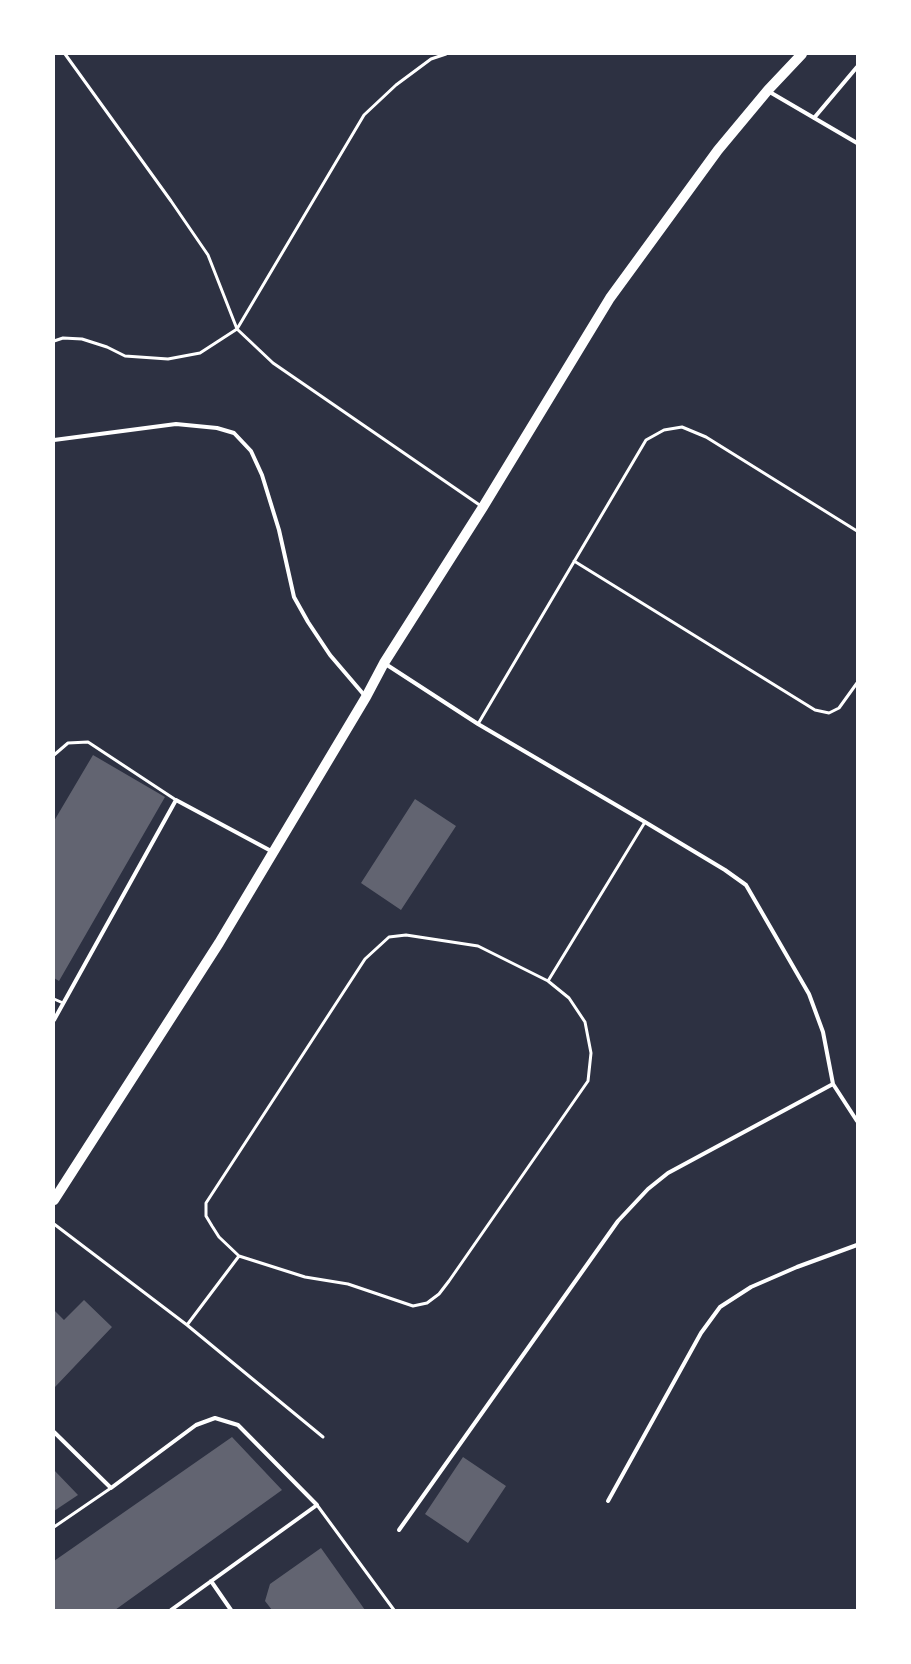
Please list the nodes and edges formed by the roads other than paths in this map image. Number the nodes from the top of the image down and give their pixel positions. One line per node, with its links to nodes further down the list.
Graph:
1 (65, 54): 8 (lane)
2 (446, 54): 8 (lane)
3 (802, 54): 5 (main road)
4 (857, 67): 6 (street)
5 (768, 90): 6 (street); 11 (main road)
6 (814, 118): 7 (street)
7 (857, 143)
8 (237, 329): 9 (lane); 11 (lane)
9 (54, 341)
10 (54, 440): 16 (street)
11 (482, 507): 14 (main road)
12 (857, 531): 13 (lane)
13 (574, 561): 15 (lane); 17 (lane)
14 (384, 663): 16 (main road); 17 (street)
15 (857, 683)
16 (366, 697): 21 (main road)
17 (478, 724): 20 (street)
18 (54, 755): 19 (lane)
19 (176, 800): 21 (street); 24 (street)
20 (645, 822): 22 (lane); 26 (street)
21 (273, 852): 28 (main road)
22 (548, 981): 31 (lane); 31 (lane)
23 (54, 999): 24 (lane)
24 (63, 1003): 25 (street)
25 (54, 1020)
26 (833, 1084): 27 (street); 39 (street)
27 (857, 1121)
28 (54, 1200)
29 (54, 1224): 32 (lane)
30 (857, 1245): 36 (street)
31 (239, 1256): 32 (lane)
32 (187, 1325): 34 (lane)
33 (54, 1432): 35 (street)
34 (324, 1437)
35 (111, 1488): 37 (street); 38 (lane)
36 (608, 1501)
37 (317, 1505): 40 (street); 43 (lane)
38 (54, 1527)
39 (399, 1530)
40 (211, 1581): 41 (street); 42 (street)
41 (171, 1610)
42 (231, 1610)
43 (394, 1610)

